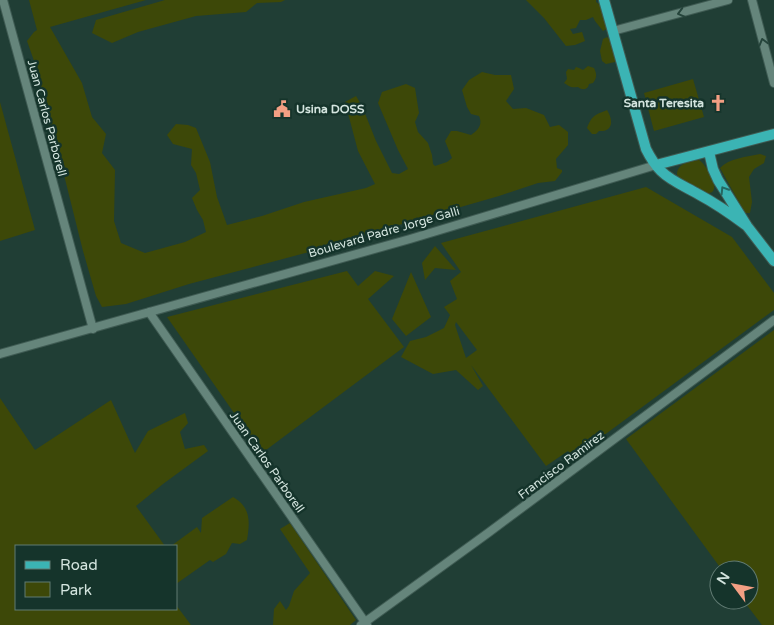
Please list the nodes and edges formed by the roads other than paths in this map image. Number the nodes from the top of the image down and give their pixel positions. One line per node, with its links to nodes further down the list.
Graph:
1 (3, 0): 14 (street, Juan Carlos Parborell)
2 (604, 0): 5 (main road)
3 (728, 0): 5 (street, one-way to 5)
4 (752, 0): 6 (street, one-way to 4)
5 (613, 31): 9 (main road)
6 (774, 83)
7 (774, 134): 8 (main road, Boulevard Padre Jorge Galli)
8 (709, 152): 9 (main road, Boulevard Padre Jorge Galli); 10 (main road, one-way to 8)
9 (656, 165): 10 (main road); 12 (street, Boulevard Padre Jorge Galli)
10 (747, 226): 11 (main road)
11 (774, 261)
12 (149, 312): 14 (street, Boulevard Padre Jorge Galli); 16 (street, Juan Carlos Parborell)
13 (774, 320): 16 (street, Francisco Ramirez)
14 (93, 329): 15 (street, Boulevard Padre Jorge Galli)
15 (0, 354)
16 (364, 624)

